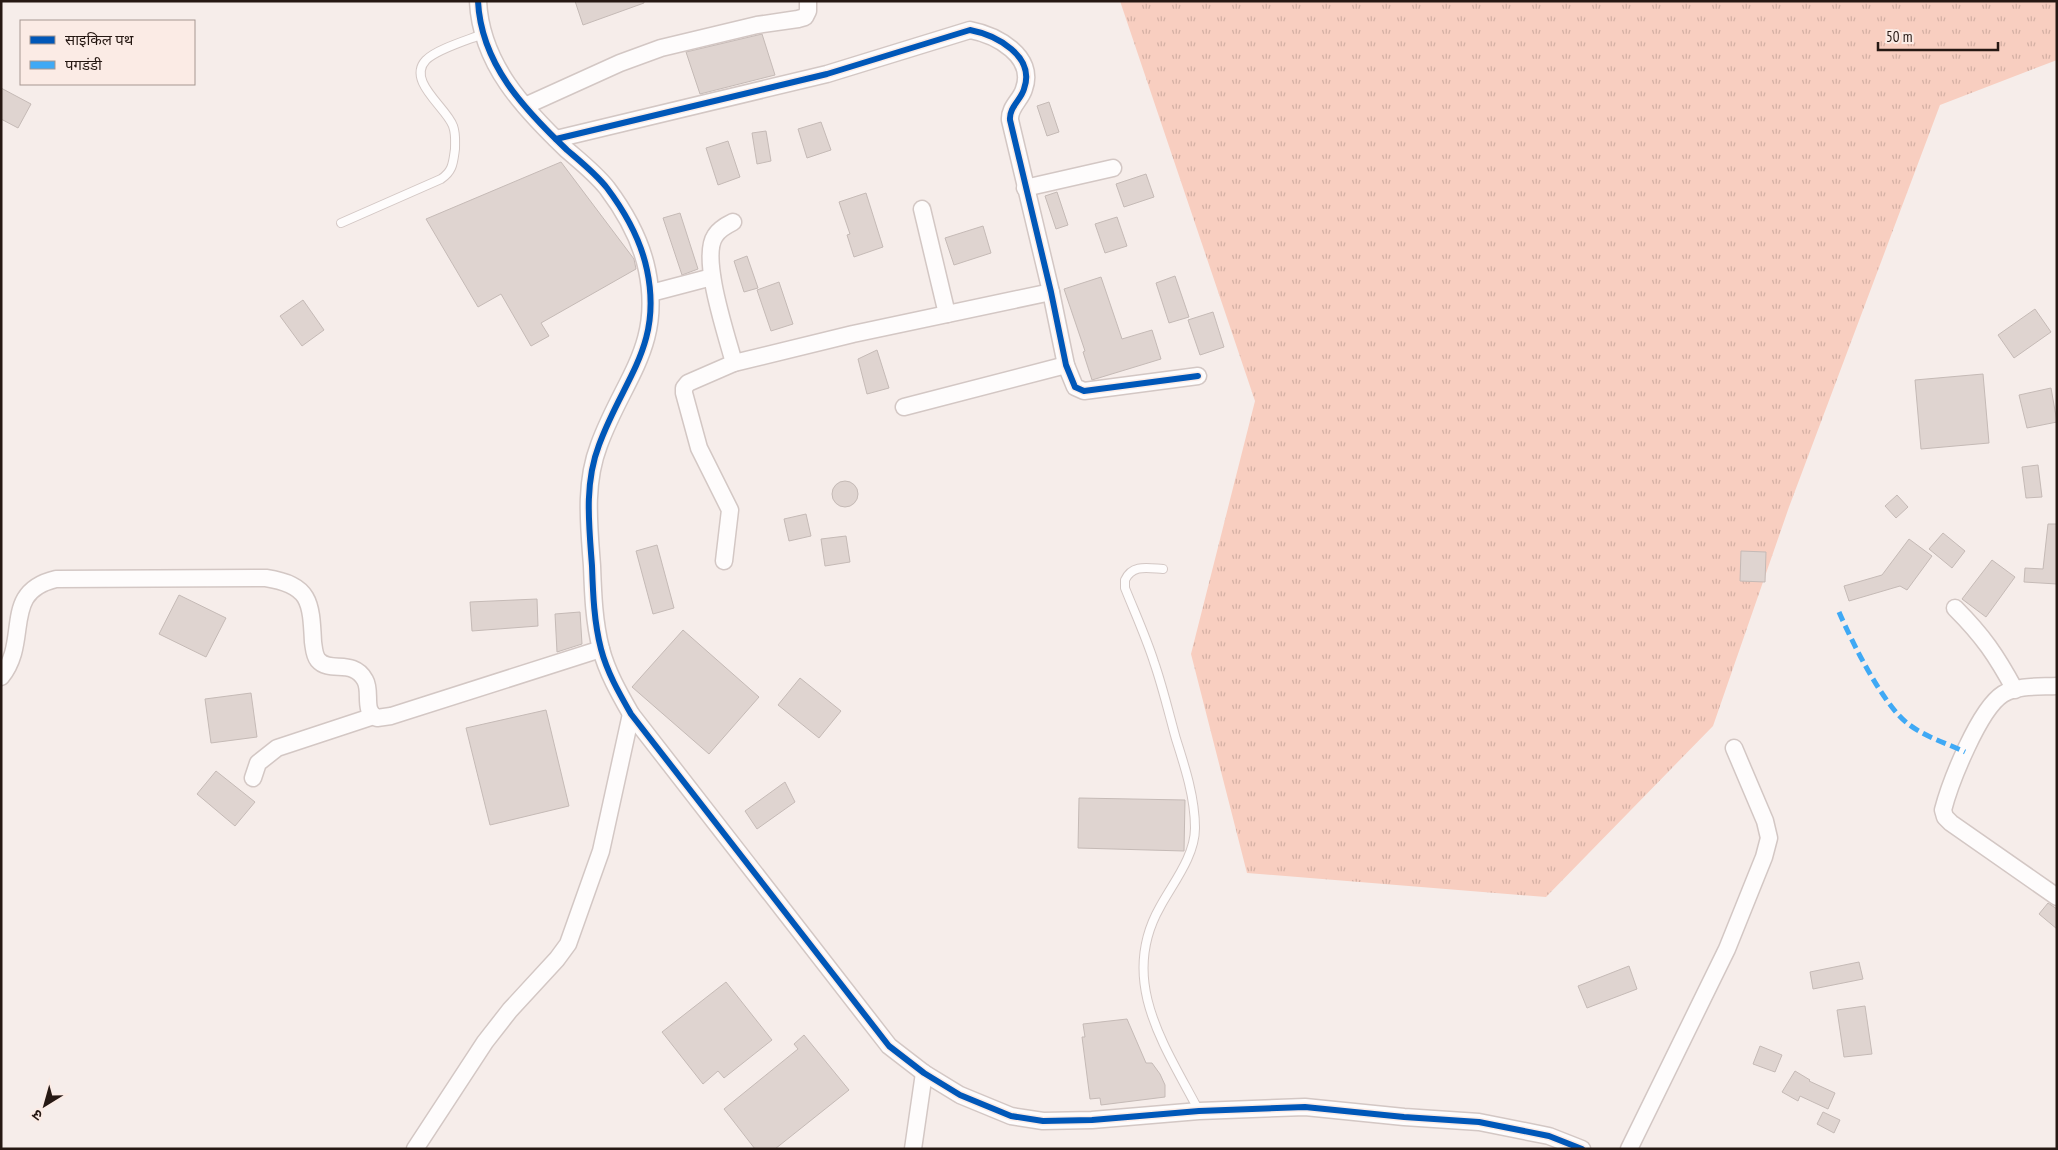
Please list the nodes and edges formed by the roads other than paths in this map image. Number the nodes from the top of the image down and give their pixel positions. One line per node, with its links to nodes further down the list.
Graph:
1 (808, 1): 4 (street)
2 (482, 2): 3 (street)
3 (483, 34): 4 (street); 10 (lane)
4 (525, 106): 5 (street)
5 (556, 140): 7 (street); 13 (street)
6 (1113, 168): 7 (street)
7 (1025, 188): 12 (street)
8 (922, 209): 14 (street)
9 (733, 222): 11 (street)
10 (340, 223)
11 (712, 277): 13 (street); 15 (street)
12 (1051, 292): 14 (street); 16 (street)
13 (651, 293): 22 (street)
14 (947, 314): 15 (street)
15 (734, 363): 19 (street)
16 (1066, 365): 17 (street); 18 (street)
17 (1198, 376)
18 (904, 408)
19 (724, 561)
20 (1162, 569): 32 (lane)
21 (1955, 608): 25 (street)
22 (601, 649): 26 (street); 27 (street)
23 (1, 677): 27 (street)
24 (2057, 686): 25 (street)
25 (2014, 690): 30 (street)
26 (630, 714): 31 (street); 34 (street)
27 (374, 716): 29 (street)
28 (1734, 748): 36 (street)
29 (253, 778)
30 (2057, 897)
31 (924, 1073): 32 (street); 35 (street)
32 (1199, 1111): 33 (street)
33 (1571, 1147)
34 (415, 1149)
35 (912, 1149)
36 (1629, 1149)

